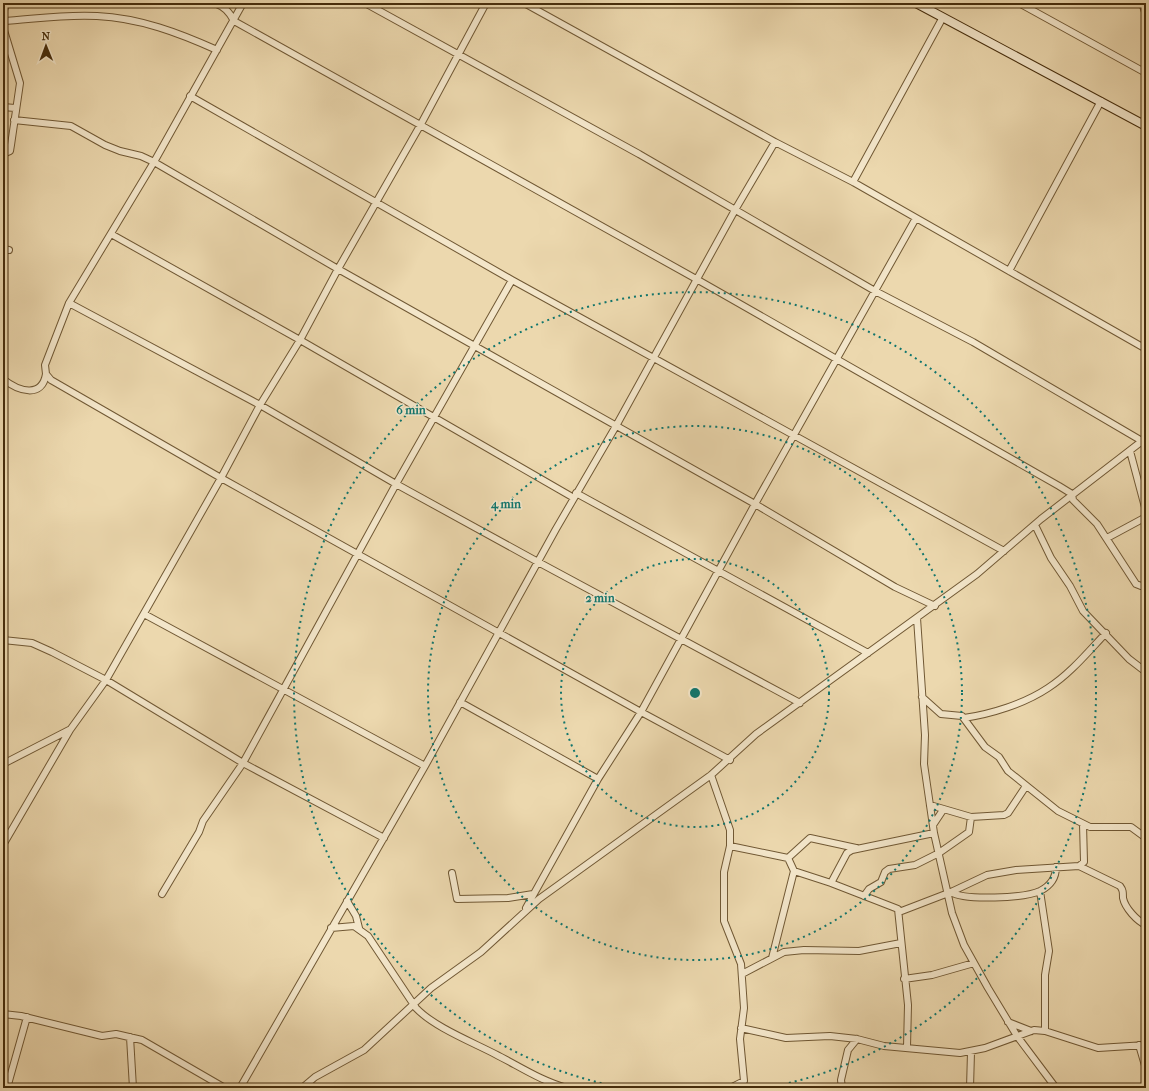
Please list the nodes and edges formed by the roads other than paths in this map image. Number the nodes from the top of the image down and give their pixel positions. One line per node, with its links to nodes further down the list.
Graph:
1 (6, 3): 10 (street)
2 (214, 3): 13 (street)
3 (243, 3): 13 (street)
4 (365, 3): 17 (street)
5 (486, 3): 17 (street)
6 (524, 3): 26 (street)
7 (916, 3): 12 (main road)
8 (1019, 3): 18 (street)
9 (1142, 3): 11 (street)
10 (3, 14)
11 (1146, 15)
12 (943, 18): 20 (main road); 29 (street)
13 (234, 20): 16 (street); 24 (street)
14 (3, 21): 16 (street)
15 (3, 27): 22 (street)
16 (217, 50): 19 (street)
17 (459, 54): 24 (street); 31 (street)
18 (1146, 73)
19 (190, 96): 28 (street); 30 (street)
20 (1101, 101): 25 (main road); 35 (street)
21 (3, 107): 22 (street)
22 (15, 108): 23 (street)
23 (14, 120): 27 (street); 28 (street)
24 (421, 124): 30 (street); 37 (street)
25 (1146, 126)
26 (775, 142): 29 (street); 31 (street)
27 (3, 154)
28 (154, 162): 33 (street); 34 (street)
29 (853, 182): 32 (street)
30 (376, 203): 34 (street); 36 (street)
31 (735, 210): 37 (street); 38 (street)
32 (916, 218): 35 (street); 38 (street)
33 (111, 234): 39 (street); 40 (street)
34 (338, 269): 40 (street); 41 (street)
35 (1009, 271): 42 (street)
36 (512, 280): 41 (street); 43 (street)
37 (698, 280): 43 (street); 44 (street)
38 (875, 291): 44 (street); 51 (street)
39 (69, 304): 45 (street); 47 (street)
40 (300, 340): 47 (street); 48 (street)
41 (475, 346): 48 (street); 49 (street)
42 (1146, 349)
43 (653, 357): 49 (street); 50 (street)
44 (836, 359): 50 (street); 55 (street)
45 (46, 374): 46 (street); 53 (street)
46 (3, 379)
47 (260, 405): 53 (street); 54 (street)
48 (434, 418): 54 (street); 56 (street)
49 (616, 426): 56 (street); 57 (street)
50 (795, 435): 57 (street); 62 (street)
51 (1144, 439): 52 (street)
52 (1130, 451): 55 (street); 58 (street)
53 (221, 478): 63 (street); 68 (street)
54 (396, 484): 63 (street); 64 (street)
55 (1072, 494): 60 (street); 61 (street)
56 (575, 496): 64 (street); 65 (street)
57 (755, 504): 65 (street); 67 (street)
58 (1146, 511)
59 (1146, 517): 61 (street)
60 (1035, 524): 62 (street); 71 (street)
61 (1107, 538): 66 (street)
62 (1004, 550): 67 (street)
63 (358, 554): 70 (street); 77 (street)
64 (538, 562): 70 (street); 73 (street)
65 (719, 572): 73 (street); 74 (street)
66 (1146, 585)
67 (935, 606): 69 (street)
68 (144, 614): 76 (street); 77 (street)
69 (917, 618): 74 (street); 78 (street)
70 (499, 632): 79 (street); 81 (street)
71 (1106, 633): 75 (street); 82 (street)
72 (3, 640): 76 (street)
73 (681, 640): 80 (street); 81 (street)
74 (868, 653): 80 (street)
75 (1146, 672)
76 (106, 680): 83 (street); 85 (street)
77 (283, 689): 85 (street); 87 (street)
78 (922, 697): 82 (street); 91 (street)
79 (460, 702): 87 (street); 89 (street)
80 (800, 703): 84 (street)
81 (641, 712): 84 (street); 89 (street)
82 (964, 718): 90 (street)
83 (70, 730): 86 (street); 99 (street)
84 (730, 760): 88 (street)
85 (242, 762): 98 (street); 111 (street)
86 (3, 764)
87 (425, 766): 98 (street)
88 (711, 775): 100 (street); 115 (street)
89 (598, 779): 112 (street)
90 (1026, 786): 93 (street); 94 (street)
91 (930, 805): 92 (street); 95 (street)
92 (943, 810): 93 (street); 95 (street)
93 (971, 817): 102 (street)
94 (1083, 824): 97 (street); 104 (street)
95 (933, 825): 96 (street)
96 (934, 833): 101 (street); 102 (street)
97 (1146, 837)
98 (384, 838): 114 (street)
99 (3, 845)
100 (730, 846): 103 (street); 123 (street)
101 (856, 848): 103 (street); 108 (street)
102 (939, 854): 110 (street); 113 (street)
103 (788, 858): 106 (street)
104 (1079, 866): 105 (street); 117 (street)
105 (1056, 867): 109 (street); 110 (street)
106 (794, 871): 108 (street); 121 (street)
107 (452, 873): 112 (street)
108 (831, 882): 113 (street)
109 (1040, 891): 110 (street); 131 (street)
110 (949, 893): 116 (street); 122 (street)
111 (162, 894)
112 (533, 894): 115 (street)
113 (864, 896): 116 (street)
114 (347, 901): 118 (street); 119 (street)
115 (525, 910): 125 (street)
116 (899, 912): 120 (street)
117 (1146, 925)
118 (331, 928): 119 (street); 143 (street)
119 (359, 928): 125 (street)
120 (901, 943): 121 (street); 124 (street)
121 (772, 958): 123 (street)
122 (974, 963): 124 (street); 128 (street)
123 (742, 974): 129 (street)
124 (904, 979): 137 (street)
125 (414, 1004): 144 (street); 145 (street)
126 (3, 1014): 127 (street)
127 (27, 1017): 133 (street); 140 (street)
128 (1008, 1022): 130 (street); 132 (street)
129 (741, 1028): 134 (street); 146 (street)
130 (1031, 1031): 131 (street); 132 (street)
131 (1045, 1031): 136 (street)
132 (1017, 1036): 138 (street); 149 (street)
133 (130, 1037): 141 (street); 142 (street)
134 (857, 1039): 137 (street); 147 (street)
135 (1146, 1044): 136 (street)
136 (1139, 1045): 139 (street)
137 (908, 1047): 138 (street)
138 (971, 1052): 148 (street)
139 (1146, 1069)
140 (7, 1088)
141 (133, 1088)
142 (225, 1088)
143 (240, 1088)
144 (302, 1088)
145 (567, 1088)
146 (730, 1088)
147 (842, 1088)
148 (970, 1088)
149 (1056, 1088)

